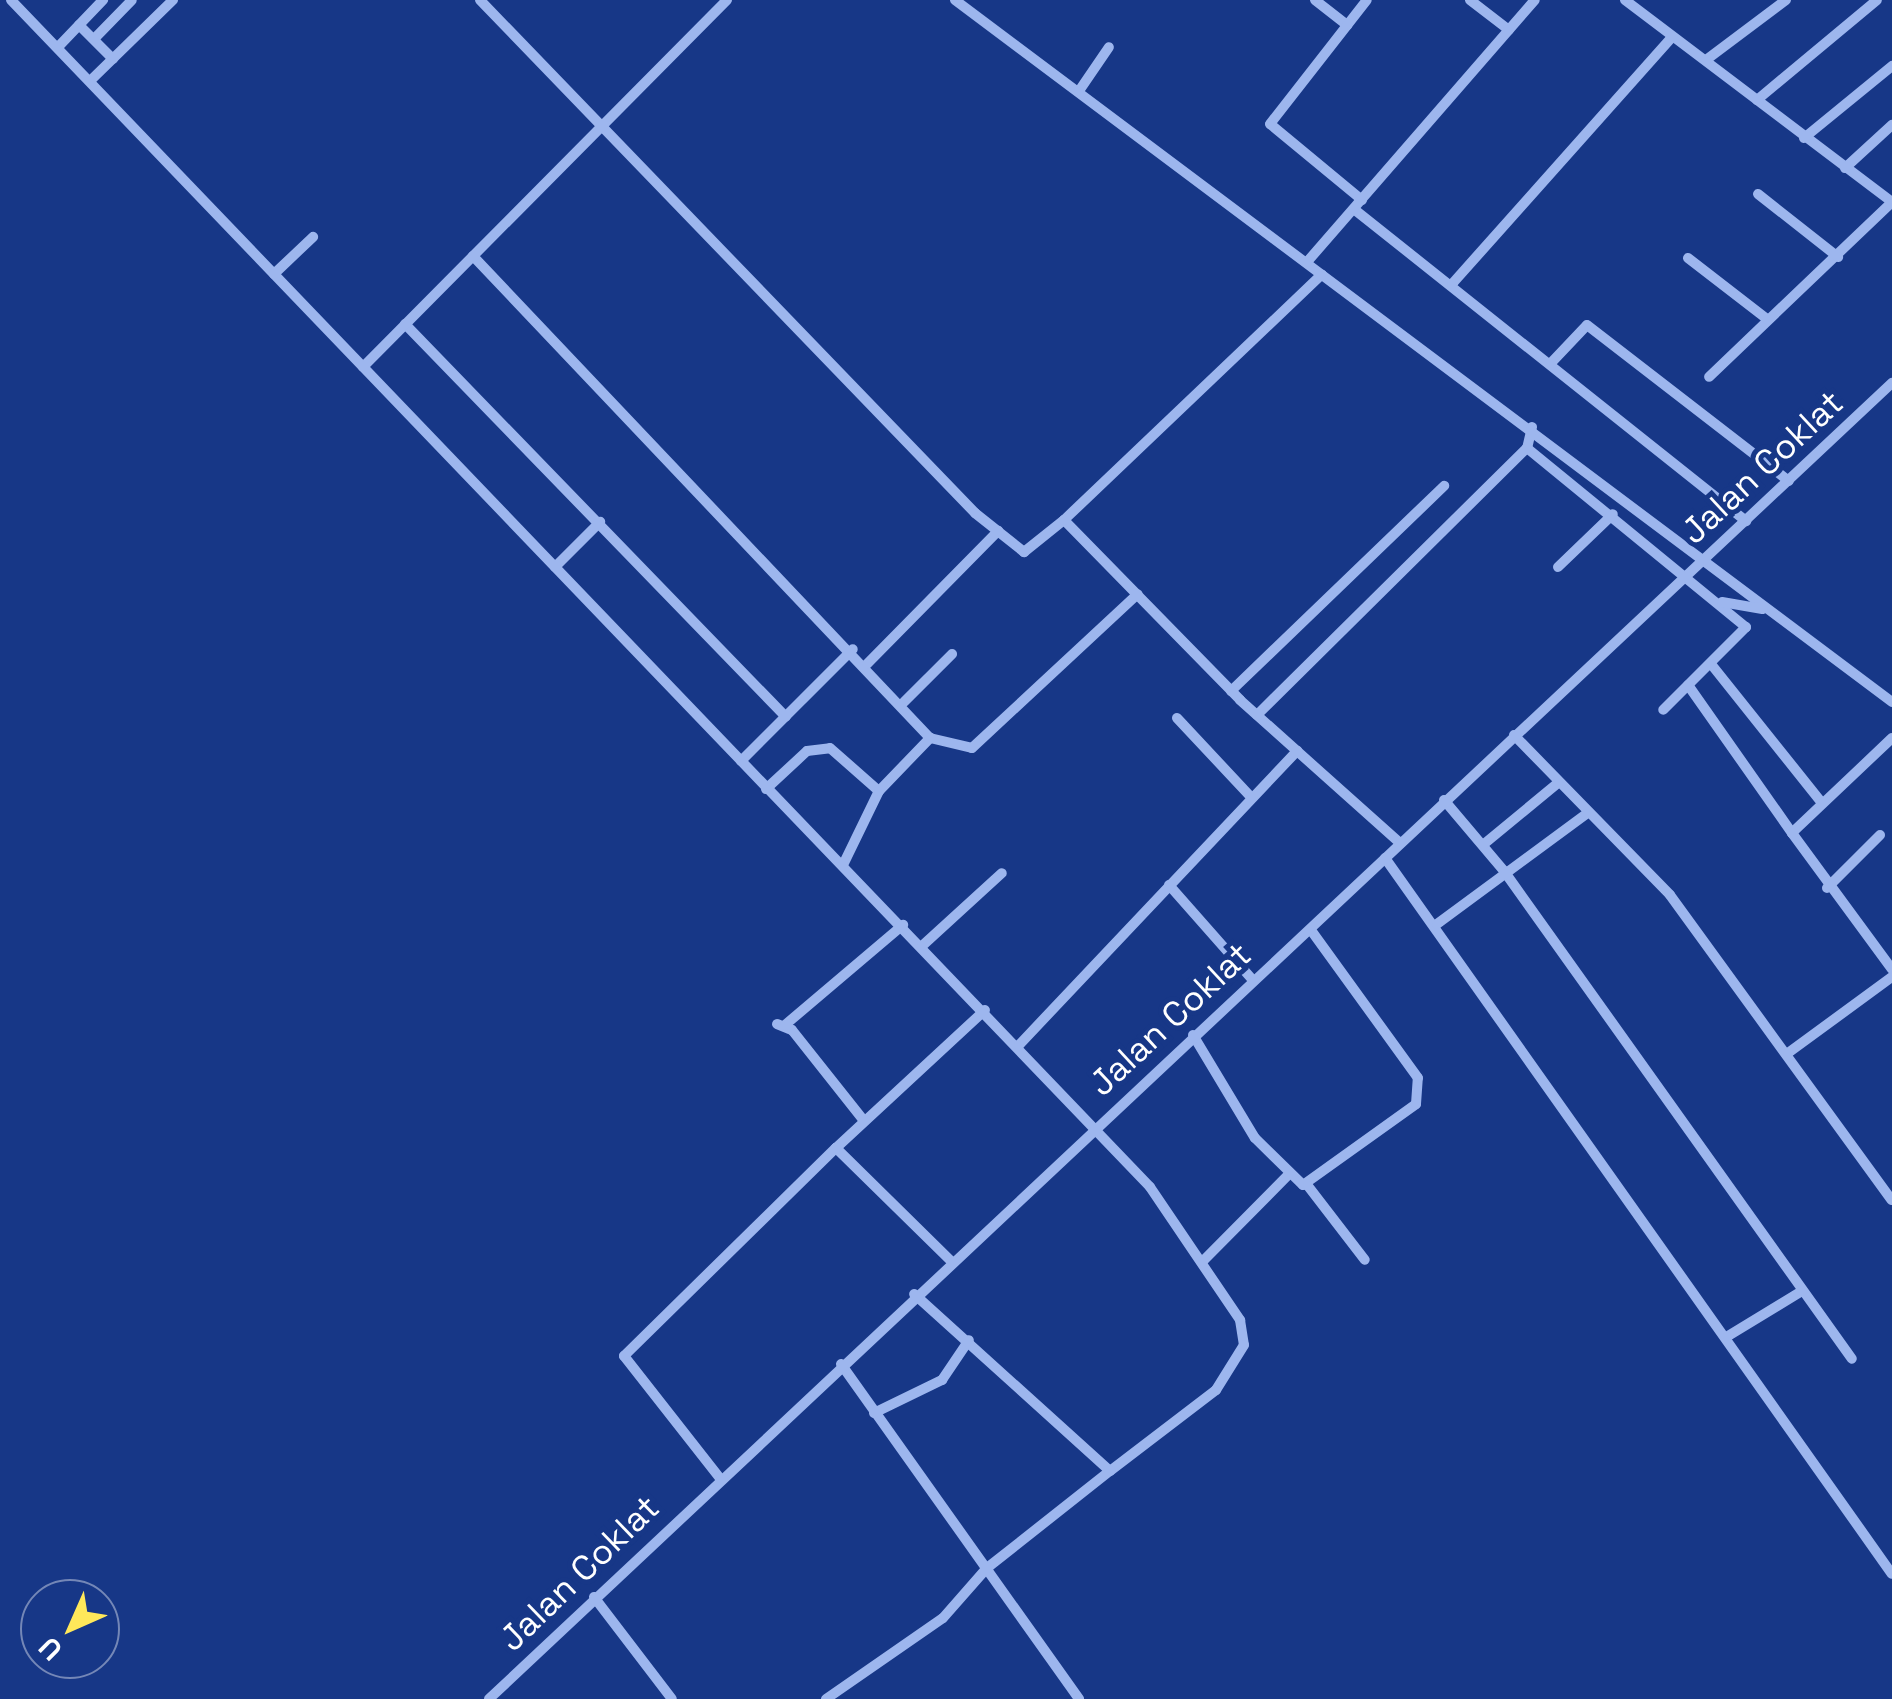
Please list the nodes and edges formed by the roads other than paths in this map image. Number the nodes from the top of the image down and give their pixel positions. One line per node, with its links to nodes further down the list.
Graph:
1 (11, 0): 20 (street)
2 (103, 0): 15 (street)
3 (132, 0): 19 (street)
4 (172, 0): 22 (street)
5 (480, 0): 29 (street)
6 (727, 0): 29 (street)
7 (954, 0): 26 (street)
8 (1314, 0): 16 (street)
9 (1366, 0): 16 (street)
10 (1470, 0): 17 (street)
11 (1535, 0): 17 (street)
12 (1786, 0): 23 (street)
13 (1877, 0): 27 (street)
14 (1627, 1): 18 (street)
15 (79, 25): 19 (street); 20 (street)
16 (1347, 25): 33 (street)
17 (1509, 30): 33 (street)
18 (1672, 37): 23 (street); 41 (street)
19 (94, 40): 22 (street)
20 (58, 46): 25 (street)
21 (1109, 47): 26 (street)
22 (112, 59): 25 (street)
23 (1706, 60): 27 (street)
24 (1892, 66): 30 (street)
25 (90, 81): 39 (street)
26 (1079, 91): 38 (street)
27 (1757, 100): 30 (street)
28 (1892, 126): 31 (street)
29 (599, 127): 35 (street); 56 (street)
30 (1804, 138): 31 (street)
31 (1845, 168): 36 (street)
32 (1758, 194): 36 (street)
33 (1358, 205): 38 (street); 41 (street)
34 (313, 236): 39 (street)
35 (473, 256): 43 (street); 63 (street)
36 (1838, 257): 42 (street)
37 (1688, 258): 42 (street)
38 (1307, 262): 40 (street)
39 (274, 274): 45 (street)
40 (1322, 274): 48 (street); 53 (street)
41 (1452, 284): 44 (street)
42 (1768, 319): 46 (street)
43 (405, 324): 45 (street); 55 (street)
44 (1551, 363): 50 (street); 54 (street)
45 (363, 366): 58 (street)
46 (1709, 378)
47 (1892, 383): 50 (street, Jalan Coklat)
48 (1532, 427): 49 (street); 57 (street)
49 (1527, 448): 52 (street); 73 (street)
50 (1789, 481): 54 (street, Jalan Coklat)
51 (1444, 486): 69 (street)
52 (1613, 514): 59 (street); 60 (street)
53 (1064, 520): 56 (street); 61 (street)
54 (1746, 520): 57 (street, Jalan Coklat)
55 (600, 522): 58 (street); 74 (street)
56 (998, 532): 66 (street)
57 (1706, 558): 60 (street, Jalan Coklat); 64 (street)
58 (555, 567): 80 (street)
59 (1558, 567)
60 (1687, 574): 62 (street); 76 (street, Jalan Coklat)
61 (1138, 594): 69 (street); 77 (street)
62 (1720, 602): 64 (street); 67 (street)
63 (853, 649): 66 (street); 74 (street)
64 (1828, 652): 71 (street)
65 (952, 654): 70 (street)
66 (867, 664): 70 (street)
67 (1711, 664): 68 (street); 86 (street)
68 (1688, 686): 72 (street); 88 (street)
69 (1231, 691): 73 (street)
70 (904, 702): 77 (street)
71 (1892, 702)
72 (1663, 710)
73 (1257, 715): 79 (street)
74 (786, 717): 80 (street)
75 (1177, 718): 84 (street)
76 (1514, 736): 81 (street); 85 (street, Jalan Coklat)
77 (930, 738): 83 (street)
78 (1892, 738): 86 (street)
79 (1297, 751): 84 (street); 90 (street)
80 (741, 762): 82 (street)
81 (1558, 783): 87 (street); 91 (street)
82 (766, 789): 83 (street); 93 (street)
83 (880, 791): 93 (street)
84 (1251, 797): 96 (street)
85 (1444, 800): 90 (street, Jalan Coklat); 91 (street)
86 (1822, 804): 88 (street)
87 (1586, 814): 94 (street); 108 (street)
88 (1792, 834): 97 (street)
89 (1880, 835): 97 (street)
90 (1400, 843): 92 (street, Jalan Coklat)
91 (1484, 844): 94 (street)
92 (1385, 858): 98 (street); 100 (street, Jalan Coklat)
93 (844, 865): 99 (street)
94 (1504, 871): 98 (street); 118 (street)
95 (1002, 873): 101 (street)
96 (1169, 884): 104 (street); 107 (street)
97 (1826, 888): 102 (street)
98 (1440, 922): 120 (street)
99 (904, 926): 101 (street); 109 (street)
100 (1312, 930): 104 (street, Jalan Coklat); 113 (street)
101 (922, 946): 105 (street)
102 (1892, 969)
103 (1892, 977): 108 (street)
104 (1252, 980): 106 (street, Jalan Coklat)
105 (985, 1010): 107 (street); 109 (street)
106 (1193, 1035): 110 (street, Jalan Coklat); 112 (street)
107 (1019, 1046): 110 (street)
108 (1788, 1052): 114 (street)
109 (864, 1120): 111 (street)
110 (1096, 1127): 115 (street, Jalan Coklat); 116 (street)
111 (836, 1148): 115 (street); 126 (street)
112 (1288, 1175): 113 (street); 116 (street)
113 (1308, 1186): 117 (street)
114 (1892, 1200)
115 (950, 1260): 119 (street, Jalan Coklat)
116 (1203, 1260): 125 (street)
117 (1364, 1260)
118 (1802, 1291): 120 (street); 122 (street)
119 (914, 1294): 121 (street); 123 (street, Jalan Coklat)
120 (1728, 1336): 128 (street)
121 (969, 1340): 124 (street); 125 (street)
122 (1852, 1359)
123 (841, 1364): 124 (street); 126 (street, Jalan Coklat)
124 (874, 1414): 127 (street)
125 (1110, 1471): 127 (street)
126 (719, 1477): 129 (street, Jalan Coklat)
127 (987, 1568): 132 (street); 133 (street)
128 (1888, 1570)
129 (594, 1597): 130 (street, Jalan Coklat); 131 (street)
130 (489, 1699)
131 (672, 1699)
132 (826, 1699)
133 (1079, 1699)

